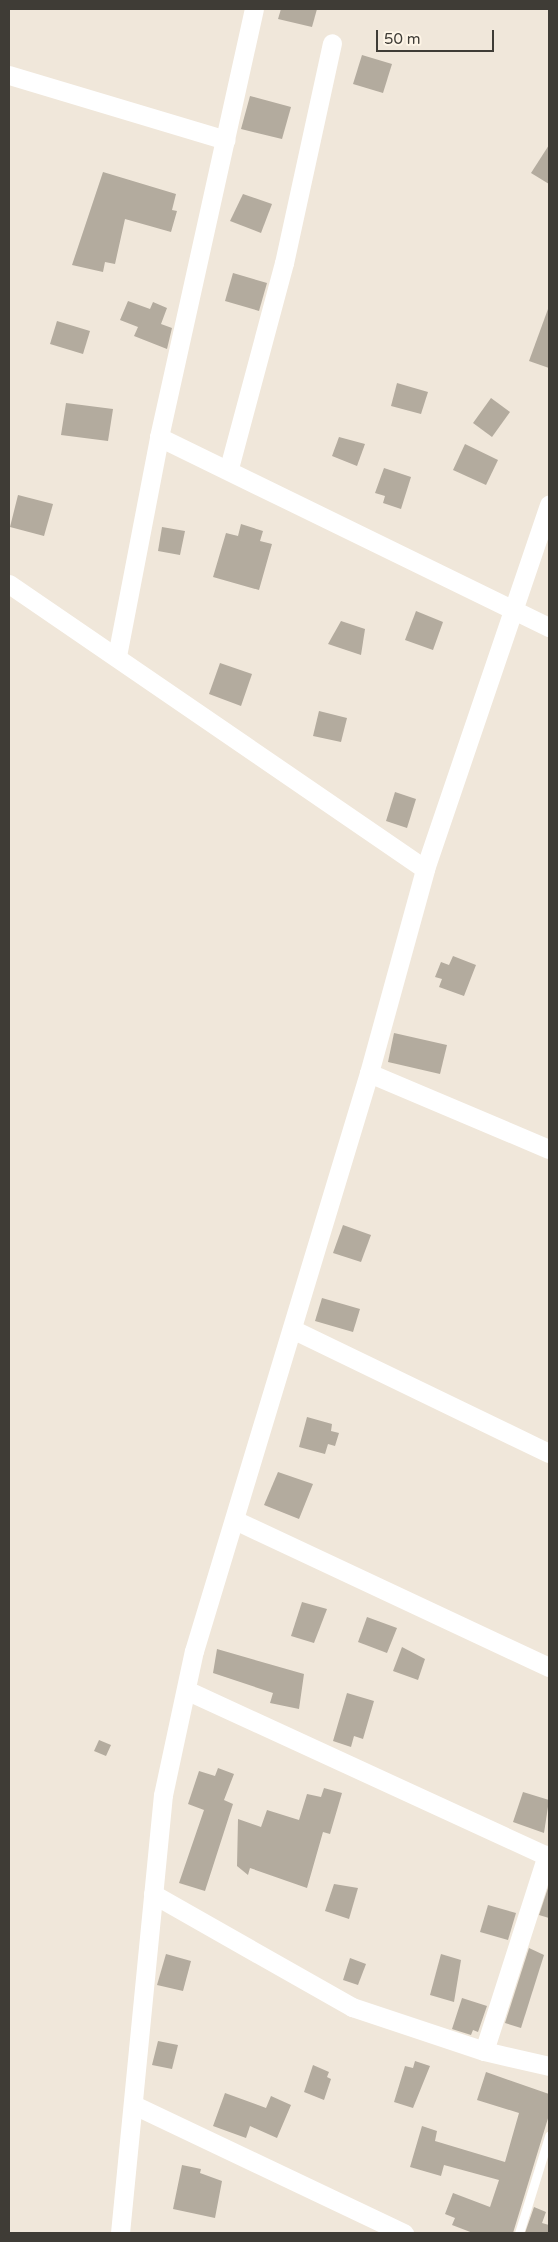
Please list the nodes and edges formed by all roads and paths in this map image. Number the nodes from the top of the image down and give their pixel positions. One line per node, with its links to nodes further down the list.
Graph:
1 (254, 9): 4 (street)
2 (332, 44): 6 (street)
3 (9, 75): 4 (street)
4 (225, 140): 5 (street)
5 (160, 437): 6 (street); 11 (street)
6 (229, 468): 9 (street)
7 (549, 504): 9 (street)
8 (9, 584): 11 (street)
9 (514, 610): 10 (street); 12 (street)
10 (549, 626)
11 (117, 656): 12 (street)
12 (425, 869): 13 (street)
13 (369, 1073): 14 (street); 15 (street)
14 (549, 1149)
15 (292, 1329): 16 (street); 17 (street)
16 (549, 1453)
17 (237, 1521): 18 (street); 19 (street)
18 (549, 1667)
19 (186, 1690): 20 (street); 21 (street)
20 (548, 1856): 22 (street)
21 (153, 1894): 22 (street); 24 (street)
22 (484, 2052): 23 (street)
23 (549, 2066)
24 (134, 2105): 26 (street); 27 (street)
25 (549, 2136): 28 (lane)
26 (120, 2233)
27 (404, 2233)
28 (519, 2233)

